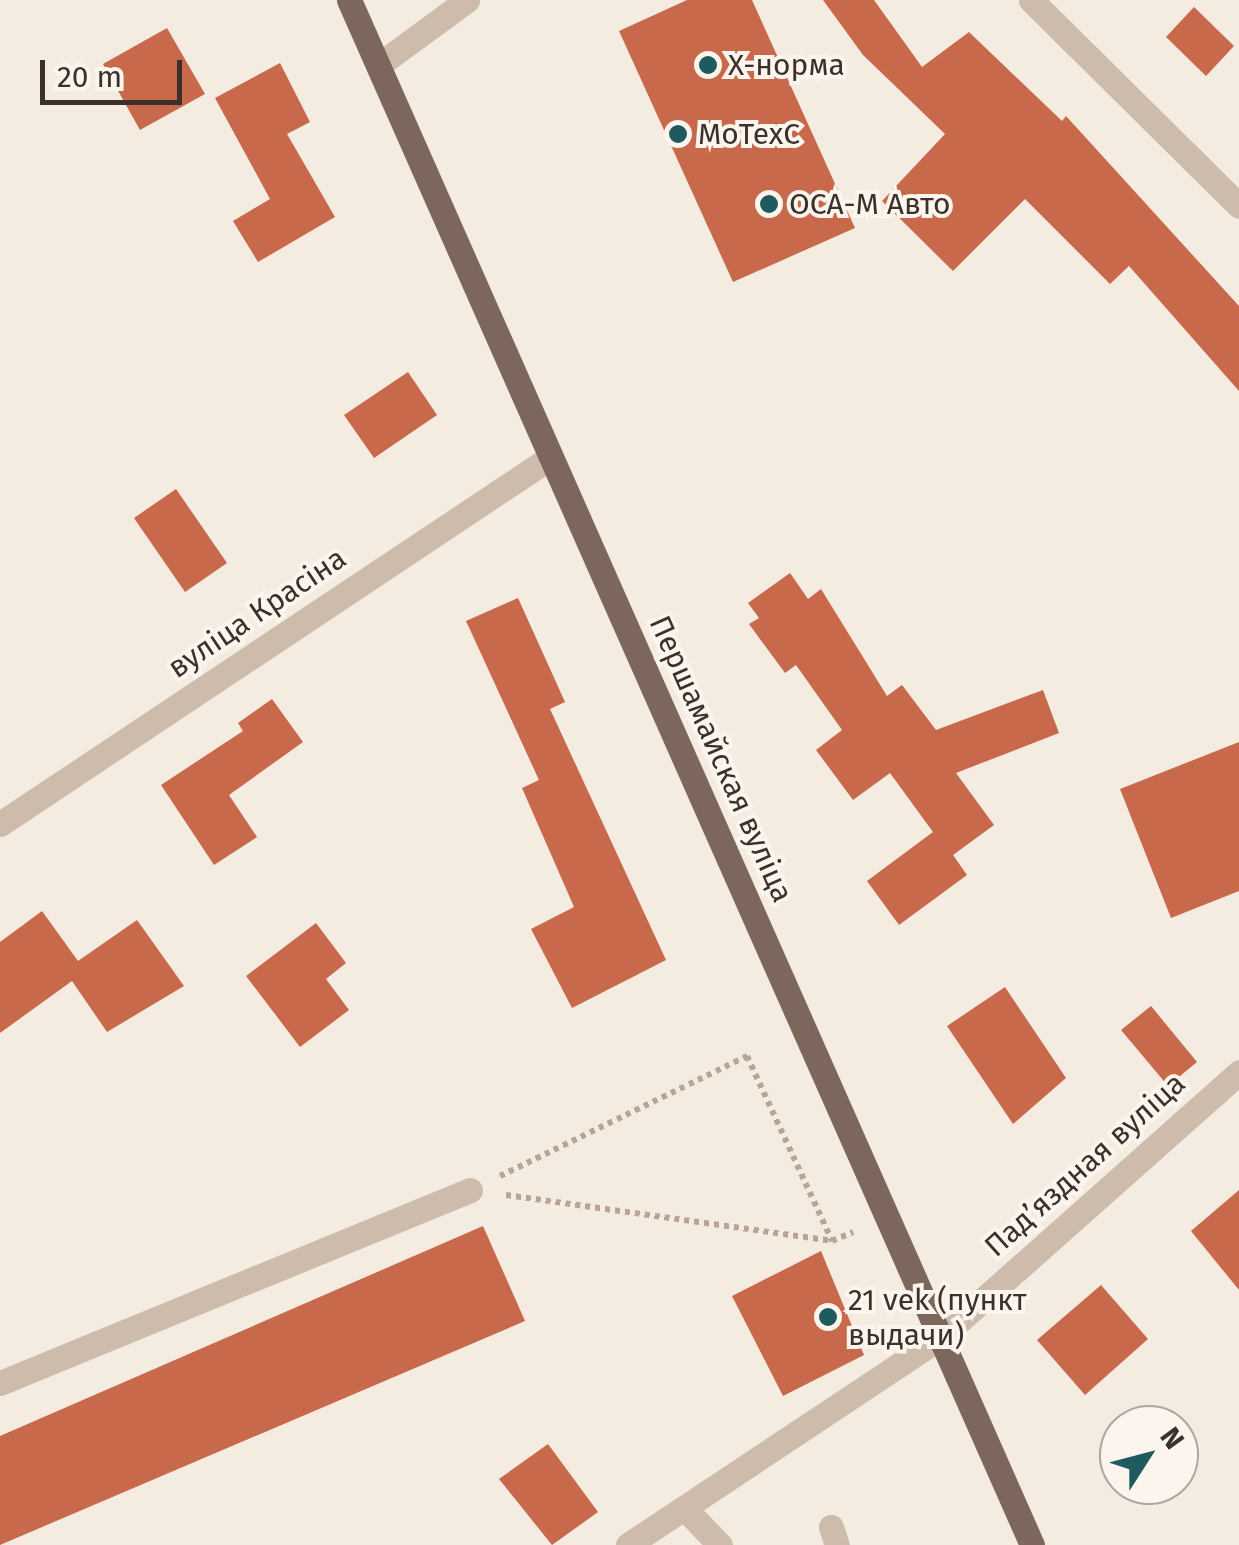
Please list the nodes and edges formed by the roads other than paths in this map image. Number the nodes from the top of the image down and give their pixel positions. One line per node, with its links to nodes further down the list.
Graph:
1 (349, 0): 4 (main road, Першамайская вуліца)
2 (467, 0): 4 (street)
3 (1031, 0): 5 (street)
4 (380, 64): 6 (main road, Першамайская вуліца)
5 (1239, 206)
6 (552, 457): 7 (street, вуліца Красіна); 10 (main road, Першамайская вуліца)
7 (0, 824)
8 (1239, 1072): 10 (street, Падʼяздная вуліца)
9 (470, 1190): 11 (street)
10 (941, 1337): 12 (street, Падʼяздная вуліца); 15 (main road, Першамайская вуліца)
11 (0, 1384)
12 (686, 1510): 13 (street, Падʼяздная вуліца); 14 (street)
13 (628, 1545)
14 (720, 1545)
15 (1032, 1545)

